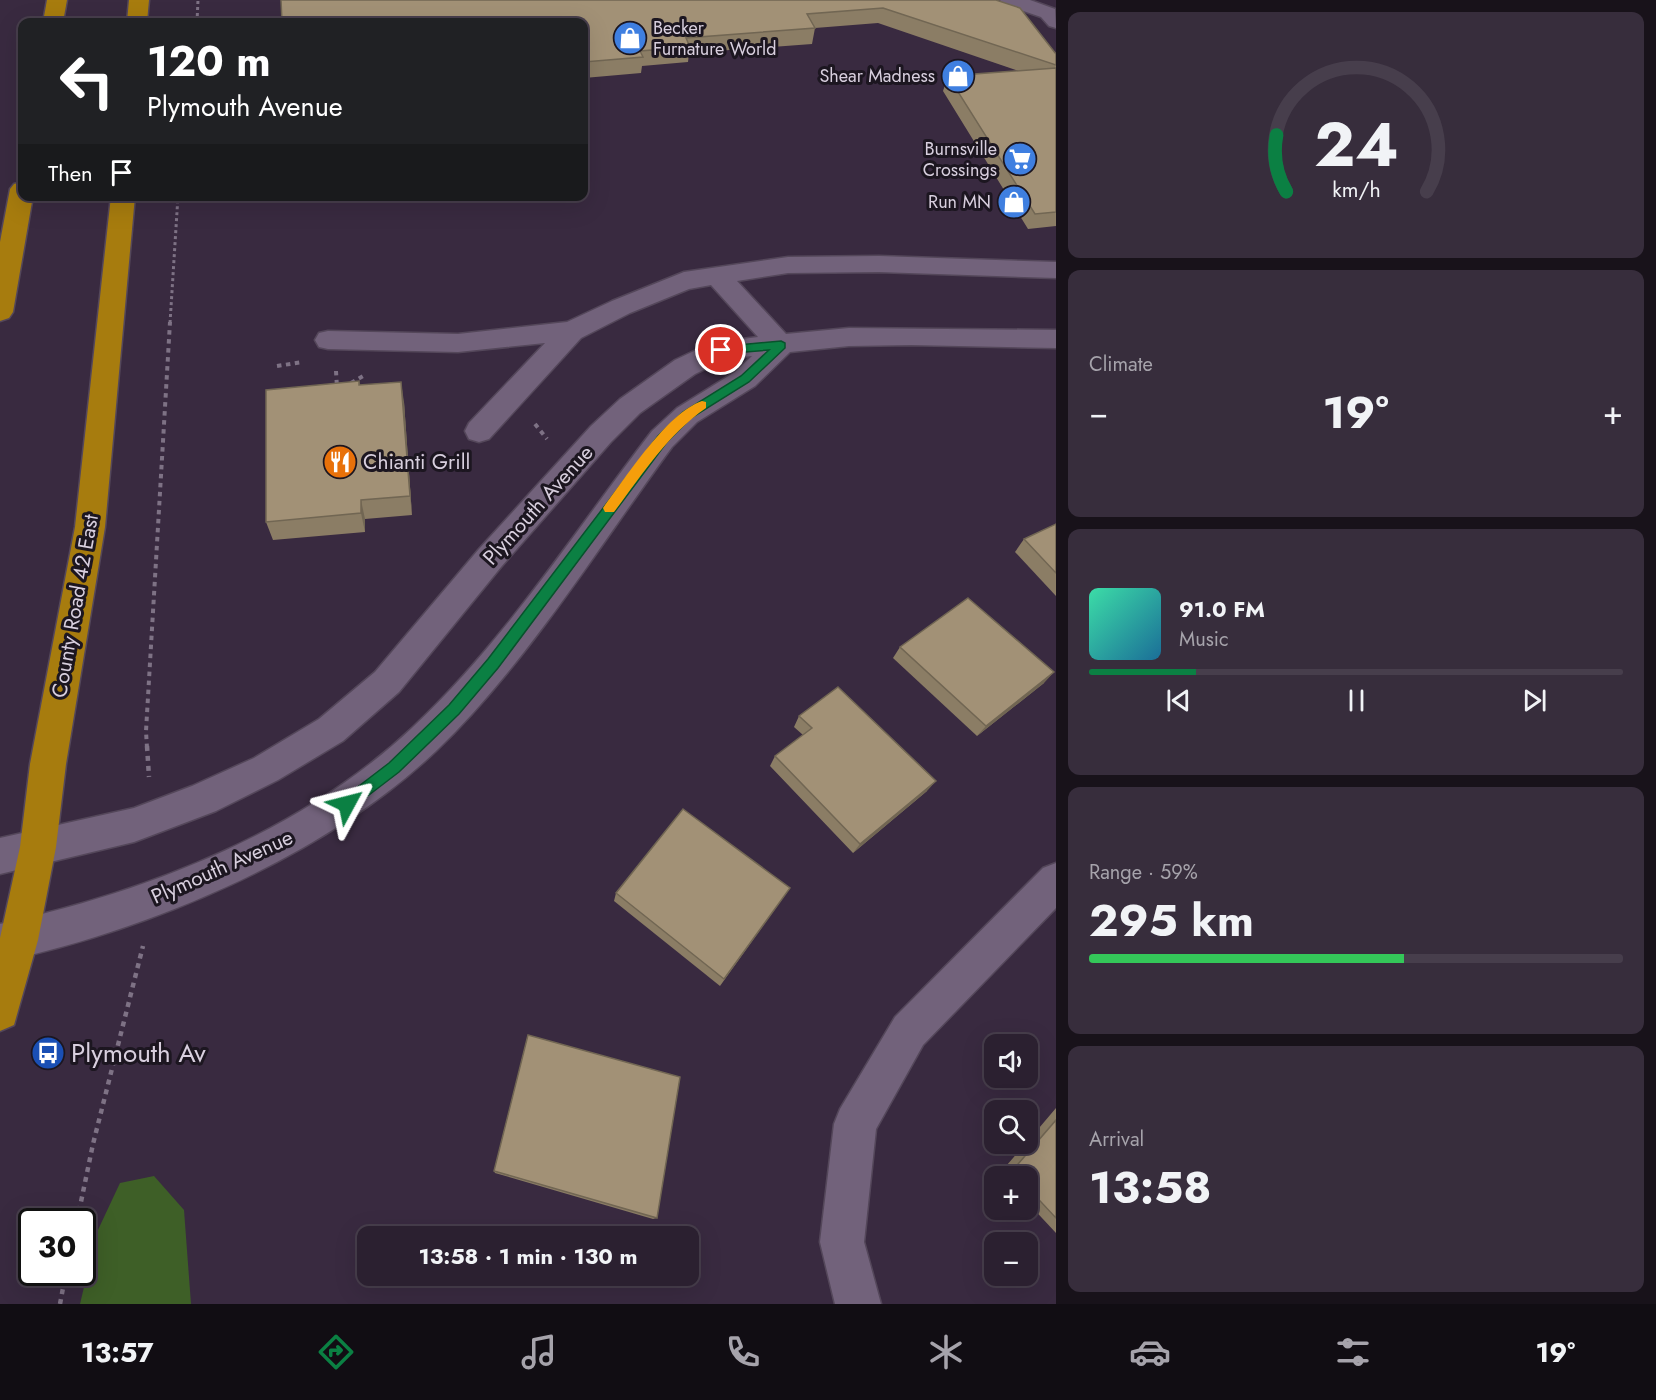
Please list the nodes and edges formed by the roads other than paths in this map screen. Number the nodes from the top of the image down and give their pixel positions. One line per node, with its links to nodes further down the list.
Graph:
1 (57, 0): 5 (highway)
2 (139, 0): 6 (highway)
3 (1010, 0): 4 (street)
4 (1048, 12)
5 (54, 18)
6 (137, 18)
7 (20, 201): 11 (highway)
8 (122, 201): 17 (highway, County Road 42 East)
9 (1056, 270): 10 (street)
10 (716, 275): 12 (street); 15 (street)
11 (0, 312)
12 (572, 331): 14 (street); 16 (street)
13 (1056, 339): 15 (street, Plymouth Avenue)
14 (328, 340)
15 (781, 345): 17 (street, Plymouth Avenue); 20 (street, Plymouth Avenue)
16 (479, 431)
17 (38, 847): 18 (street, Plymouth Avenue); 20 (highway, County Road 42 East)
18 (0, 856)
19 (1056, 881): 22 (street)
20 (9, 941): 21 (highway, County Road 42 East)
21 (0, 1011)
22 (858, 1304)

